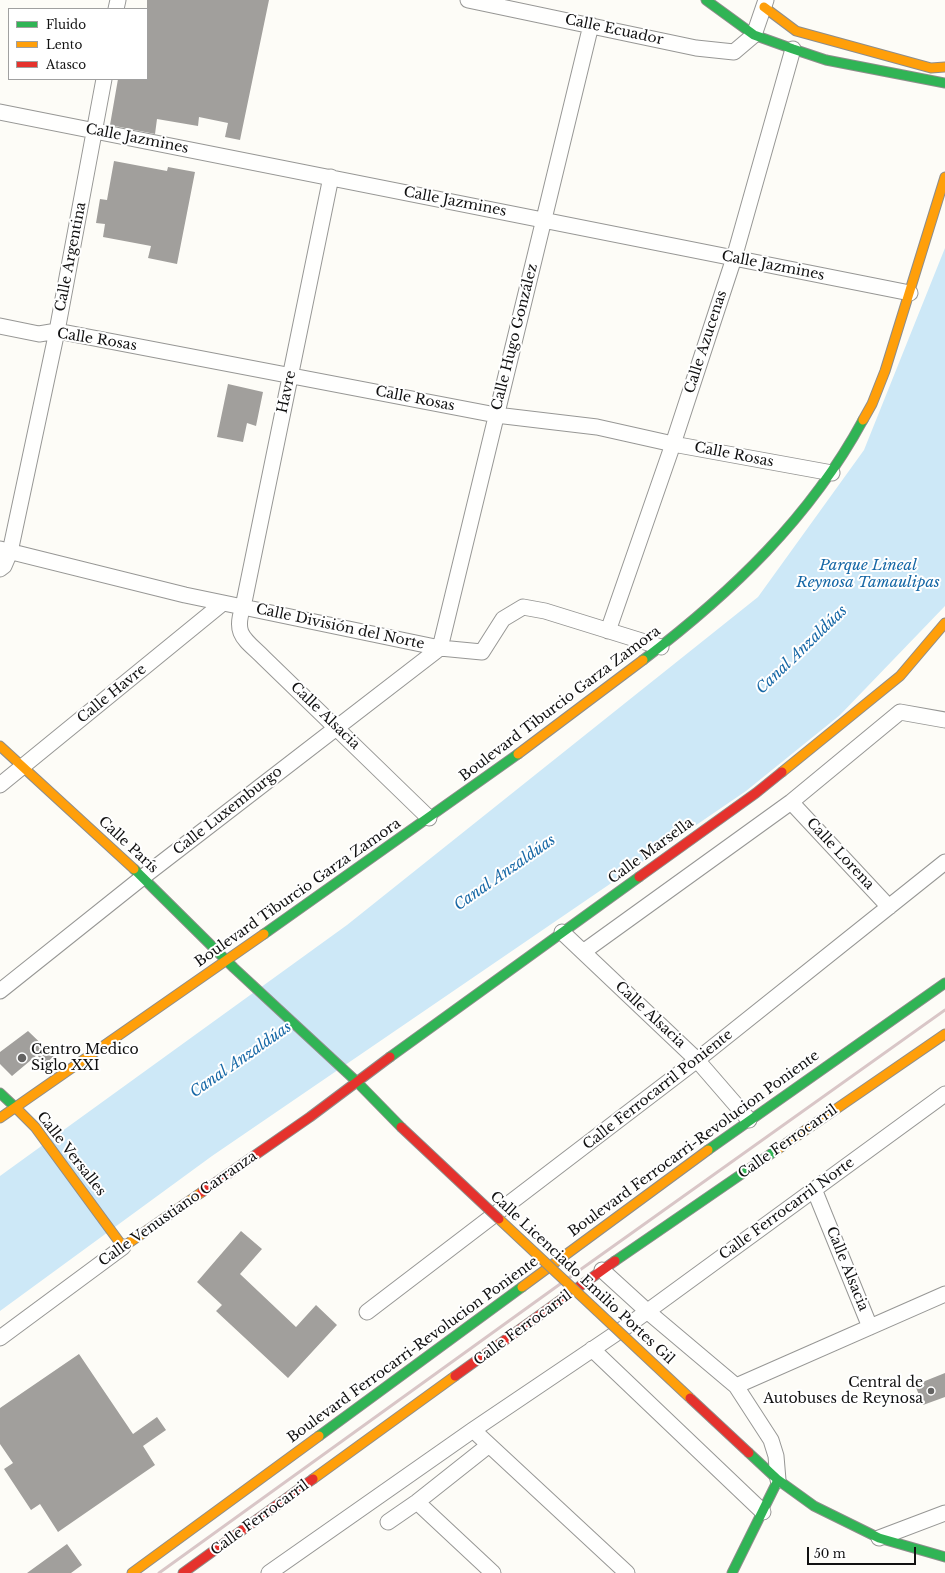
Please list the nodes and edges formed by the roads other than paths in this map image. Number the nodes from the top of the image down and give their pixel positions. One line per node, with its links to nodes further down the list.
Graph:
1 (468, 0): 3 (street, Calle Ecuador)
2 (706, 0): 6 (main road)
3 (489, 2): 5 (street, Calle Ecuador)
4 (765, 3): 6 (street); 8 (main road)
5 (591, 25): 6 (street, Calle Ecuador); 15 (street, Calle Hugo González)
6 (754, 35): 7 (main road)
7 (793, 49): 10 (main road); 16 (street, Calle Azucenas)
8 (945, 67)
9 (104, 80): 12 (street, Calle Argentina)
10 (945, 83)
11 (0, 112): 12 (street, Calle Jazmines)
12 (95, 131): 14 (street, Calle Jazmines); 19 (street, Calle Argentina)
13 (945, 177): 17 (main road, Boulevard Tiburcio Garza Zamora)
14 (331, 178): 15 (street, Calle Jazmines); 20 (street, Havre)
15 (544, 219): 16 (street, Calle Jazmines); 21 (street, Calle Hugo González)
16 (734, 258): 17 (street, Calle Jazmines); 22 (street, Calle Azucenas)
17 (910, 293): 23 (main road, Boulevard Tiburcio Garza Zamora)
18 (0, 326): 19 (street, Calle Rosas)
19 (57, 331): 20 (street, Calle Rosas); 24 (street, Calle Argentina)
20 (290, 375): 21 (street, Calle Rosas); 27 (street, Havre)
21 (496, 414): 22 (street, Calle Rosas); 31 (street, Calle Hugo González)
22 (673, 444): 23 (street, Calle Rosas); 29 (street, Calle Azucenas)
23 (832, 473): 30 (main road, Boulevard Tiburcio Garza Zamora)
24 (5, 551): 25 (street, Calle Argentina); 26 (street, Calle División del Norte)
25 (0, 569)
26 (223, 603): 27 (street, Calle División del Norte); 35 (street, Calle Havre)
27 (242, 607): 31 (street, Calle División del Norte); 33 (street, Calle Alsacia)
28 (945, 623): 42 (main road, Calle Marsella)
29 (608, 631): 30 (street, Calle División del Norte); 31 (street, Calle División del Norte)
30 (661, 647): 38 (main road, Boulevard Tiburcio Garza Zamora)
31 (440, 648): 33 (street, Calle Luxemburgo)
32 (945, 720): 37 (street)
33 (337, 727): 38 (street, Calle Alsacia); 40 (street, Calle Luxemburgo)
34 (0, 746): 35 (main road, Calle París)
35 (23, 767): 36 (street, Calle Havre); 40 (main road, Calle París)
36 (0, 785)
37 (791, 802): 41 (street, Calle Lorena); 43 (street)
38 (429, 818): 44 (main road, Boulevard Tiburcio Garza Zamora)
39 (945, 862): 41 (street, Calle Ferrocarril Poniente)
40 (143, 876): 44 (main road, Calle París); 47 (street, Calle Luxemburgo)
41 (890, 907): 49 (street, Calle Ferrocarril Poniente)
42 (562, 932): 43 (street, Calle Alsacia); 50 (main road, Calle Marsella)
43 (583, 952): 49 (street, Calle Alsacia)
44 (225, 960): 45 (main road, Calle París); 53 (main road, Boulevard Tiburcio Garza Zamora)
45 (234, 968): 50 (main road, Calle Licenciado Emilio Portes Gil)
46 (945, 983): 55 (main road, Boulevard Ferrocarri-Revolucion Poniente)
47 (0, 991)
48 (945, 1034): 58 (main road, Calle Ferrocarril)
49 (698, 1060): 55 (street, Calle Alsacia); 61 (street, Calle Ferrocarril Poniente)
50 (356, 1081): 57 (main road, Calle Venustiano Carranza); 68 (main road, Calle Licenciado Emilio Portes Gil, bridge)
51 (0, 1093): 53 (main road, Calle Versalles)
52 (945, 1094): 56 (street, Calle Ferrocarril Norte)
53 (16, 1108): 54 (main road, Boulevard Tiburcio Garza Zamora); 57 (main road, Calle Versalles)
54 (0, 1118)
55 (749, 1120): 75 (main road, Boulevard Ferrocarri-Revolucion Poniente)
56 (814, 1189): 60 (street, Calle Ferrocarril Norte); 62 (street, Calle Alsacia)
57 (119, 1241): 63 (street, Calle Venustiano Carranza)
58 (602, 1270): 60 (street); 76 (main road, Calle Ferrocarril)
59 (945, 1294): 62 (street)
60 (647, 1311): 64 (street, Calle Ferrocarril Norte); 65 (street)
61 (367, 1312)
62 (870, 1327): 65 (street)
63 (0, 1338)
64 (592, 1349): 66 (street); 70 (street)
65 (736, 1386): 68 (street)
66 (473, 1430): 67 (street); 77 (street)
67 (489, 1446): 69 (street); 79 (street)
68 (778, 1480): 70 (main road); 73 (main road, Calle Licenciado Emilio Portes Gil)
69 (417, 1502): 72 (street); 78 (street)
70 (763, 1512): 80 (main road)
71 (945, 1513): 73 (street)
72 (388, 1522)
73 (879, 1538): 74 (main road, Calle Licenciado Emilio Portes Gil)
74 (945, 1557)
75 (132, 1573)
76 (183, 1573)
77 (269, 1573)
78 (493, 1573)
79 (627, 1573)
80 (732, 1573)

